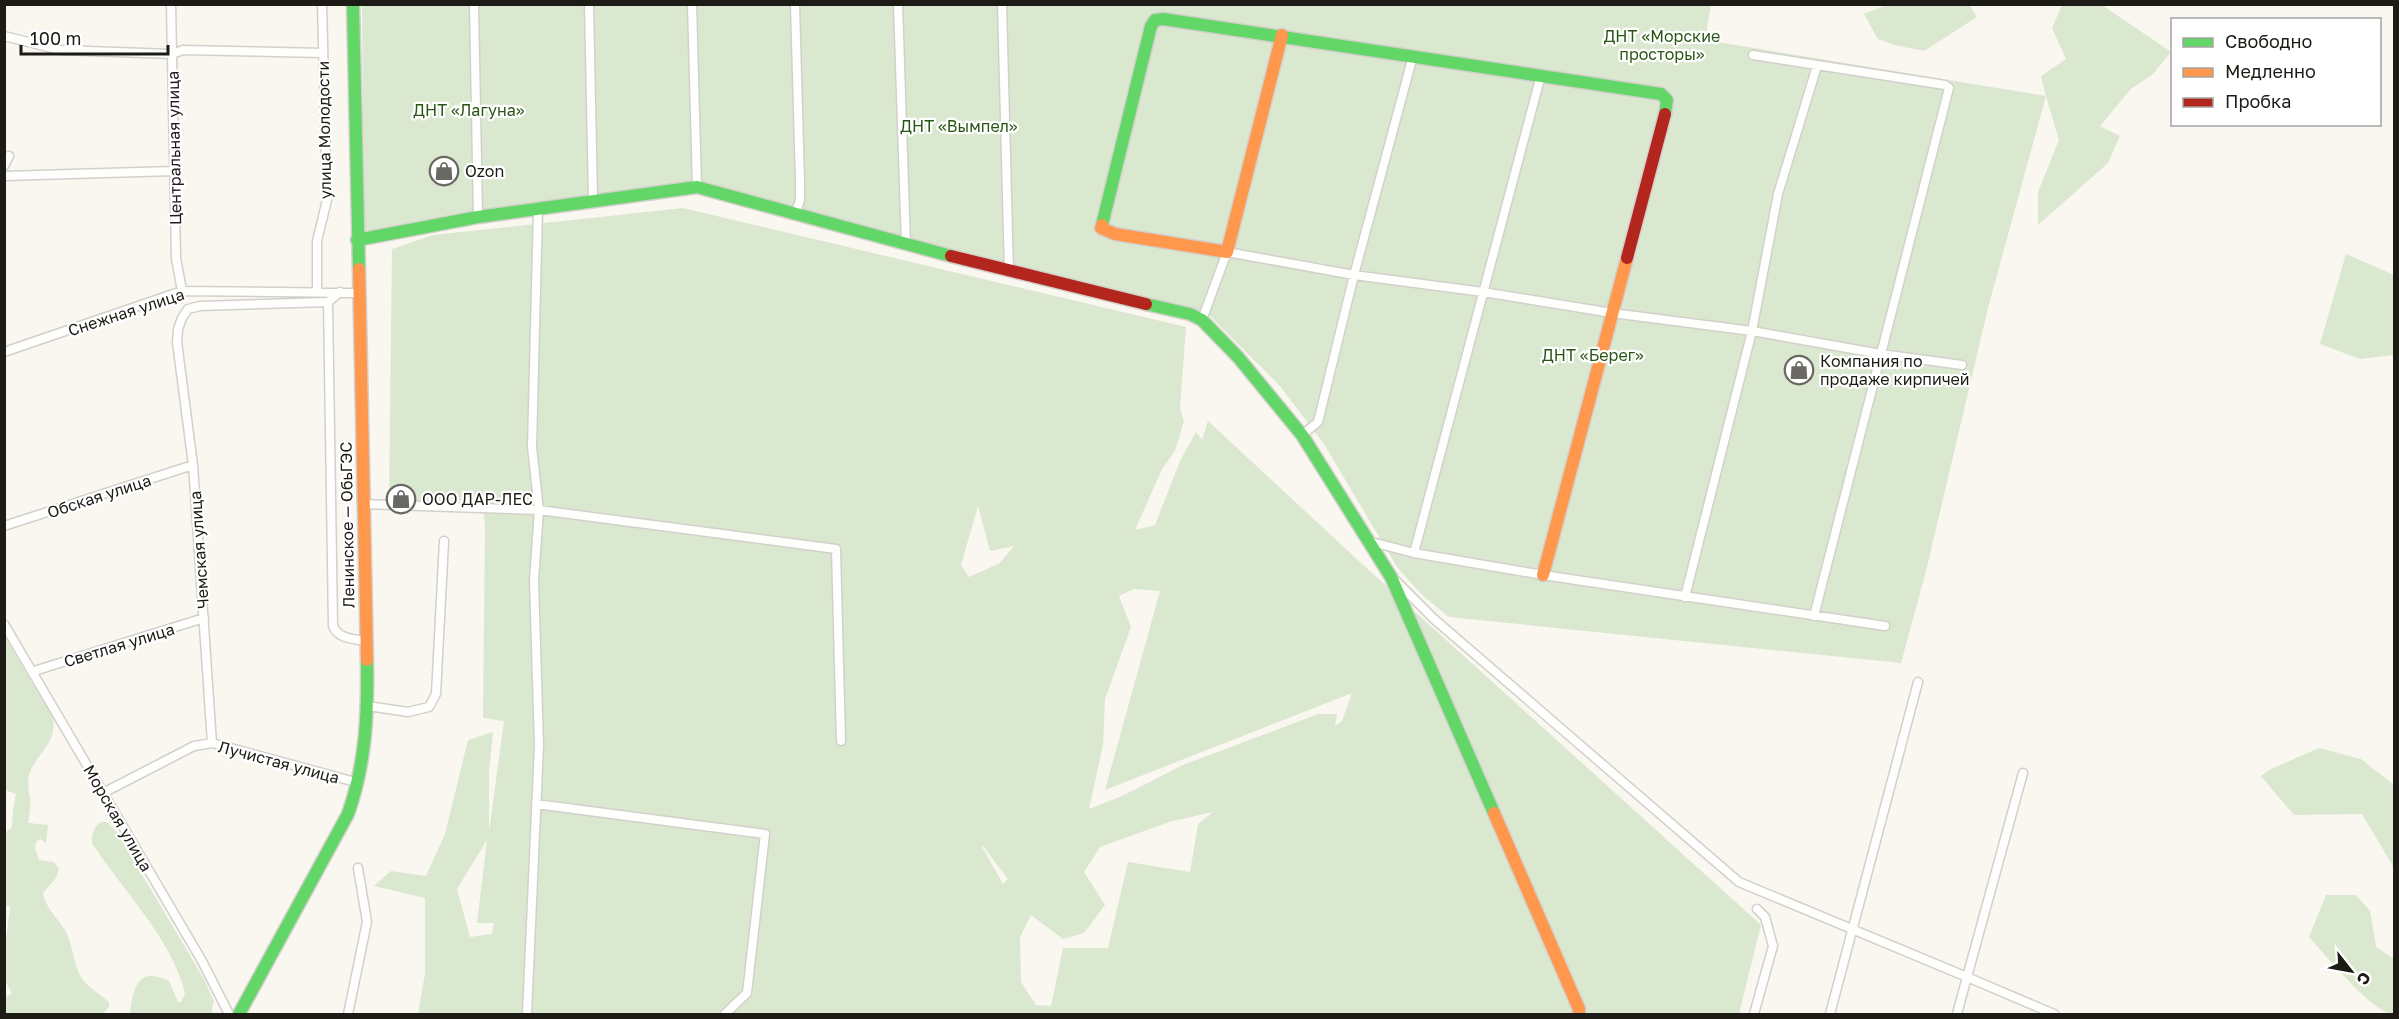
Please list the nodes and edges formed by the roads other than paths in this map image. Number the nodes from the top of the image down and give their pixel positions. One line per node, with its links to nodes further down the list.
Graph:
1 (171, 4): 13 (street, Центральная улица)
2 (322, 4): 12 (street, улица Молодости)
3 (353, 4): 27 (street, Ленинское — ОбьГЭС)
4 (474, 4): 26 (street)
5 (589, 4): 23 (street)
6 (692, 4): 22 (street)
7 (795, 4): 25 (street)
8 (898, 4): 28 (street)
9 (1002, 4): 30 (street)
10 (1282, 35): 15 (street); 29 (street); 29 (street)
11 (4, 36): 13 (street)
12 (323, 53): 13 (street); 33 (street, улица Молодости)
13 (172, 54): 20 (street, Центральная улица)
14 (1753, 55): 16 (street)
15 (1413, 56): 17 (street); 31 (street)
16 (1817, 66): 40 (street); 42 (street)
17 (1541, 75): 35 (street); 38 (street)
18 (9, 156): 19 (street)
19 (4, 166)
20 (173, 171): 21 (street); 32 (street, Центральная улица)
21 (4, 176)
22 (698, 187): 23 (street); 25 (street)
23 (593, 200): 24 (street)
24 (538, 209): 26 (street); 47 (street)
25 (795, 215): 28 (street)
26 (478, 217): 27 (street)
27 (357, 240): 36 (street, Ленинское — ОбьГЭС)
28 (906, 245): 30 (street)
29 (1227, 252): 31 (street); 39 (street)
30 (1009, 272): 39 (street)
31 (1354, 275): 35 (street); 44 (street)
32 (182, 291): 33 (street, Снежная улица); 41 (street, Снежная улица)
33 (317, 291): 34 (street, Снежная улица)
34 (340, 292): 36 (street, Снежная улица); 37 (street)
35 (1483, 292): 38 (street); 51 (street)
36 (359, 293): 46 (street, Ленинское — ОбьГЭС)
37 (328, 302): 45 (street, Чемская улица); 59 (street)
38 (1612, 314): 40 (street); 52 (street)
39 (1202, 320): 44 (street)
40 (1752, 331): 42 (street); 54 (street)
41 (4, 352)
42 (1881, 354): 43 (street); 55 (street)
43 (1962, 365)
44 (1302, 435): 49 (street)
45 (193, 465): 48 (street, Обская улица); 56 (street, Чемская улица)
46 (363, 504): 47 (street); 59 (street, Ленинское — ОбьГЭС)
47 (539, 510): 63 (street); 68 (street)
48 (4, 526)
49 (1368, 541): 51 (street); 53 (street)
50 (444, 542): 62 (street)
51 (1414, 553): 52 (street)
52 (1543, 575): 54 (street)
53 (1391, 577): 71 (street); 78 (street)
54 (1685, 597): 55 (street)
55 (1814, 616): 58 (street)
56 (204, 618): 60 (street, Светлая улица); 64 (street, Чемская улица)
57 (4, 624): 60 (street, Морская улица)
58 (1885, 626)
59 (366, 641): 62 (street, Ленинское — ОбьГЭС)
60 (34, 671): 67 (street, Морская улица)
61 (1918, 682): 71 (street)
62 (368, 706): 66 (street, Ленинское — ОбьГЭС)
63 (841, 741)
64 (212, 743): 66 (street, Лучистая улица); 67 (street, Лучистая улица)
65 (2023, 773): 72 (street)
66 (358, 783): 74 (street, Ленинское — ОбьГЭС)
67 (103, 793): 73 (street, Морская улица)
68 (536, 804): 76 (street); 77 (street)
69 (358, 868): 75 (street)
70 (1757, 909): 79 (street)
71 (1853, 931): 72 (street); 80 (street)
72 (1967, 977): 81 (street); 82 (street)
73 (229, 1014)
74 (238, 1014)
75 (348, 1014)
76 (527, 1014)
77 (725, 1014)
78 (1579, 1014)
79 (1754, 1014)
80 (1830, 1014)
81 (1957, 1014)
82 (2054, 1014)

